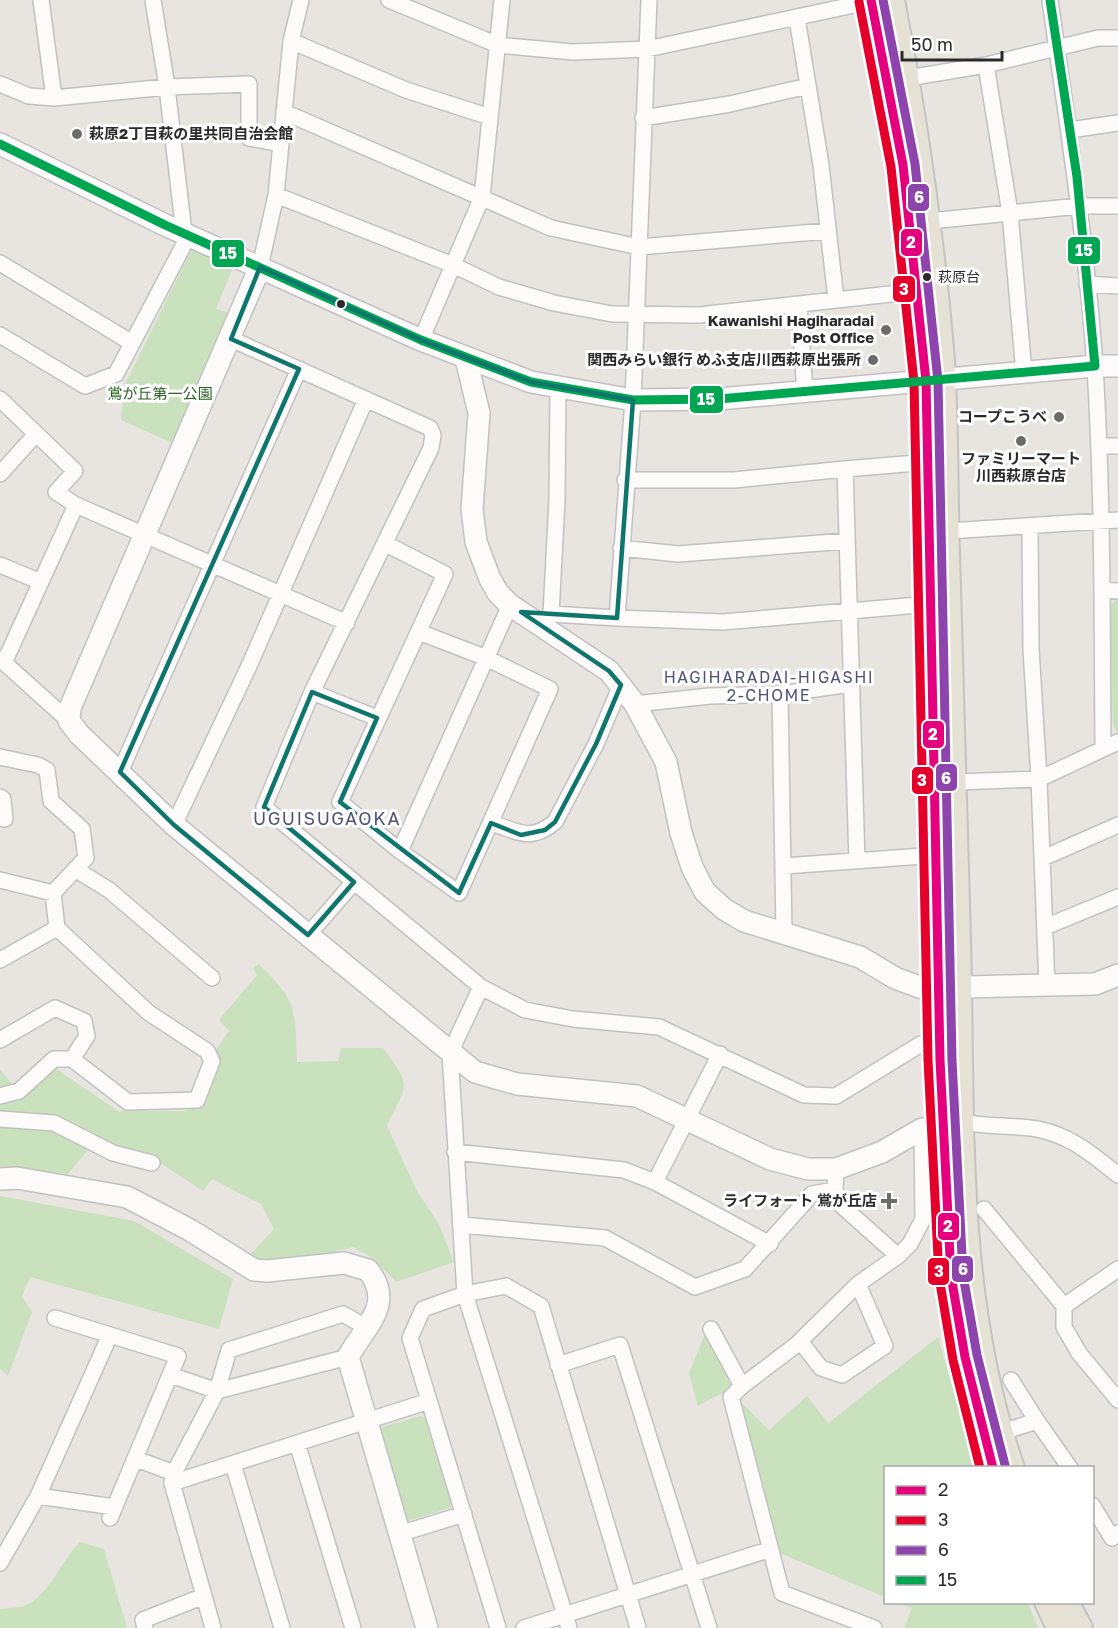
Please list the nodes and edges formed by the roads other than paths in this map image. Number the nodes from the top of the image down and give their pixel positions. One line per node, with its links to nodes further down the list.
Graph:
1 (41, 0): 20 (street)
2 (153, 0): 19 (street)
3 (301, 0): 11 (street)
4 (389, 0): 12 (street)
5 (502, 0): 12 (street)
6 (649, 0): 14 (street)
7 (878, 0): 9 (street); 16 (main road); 42 (main road)
8 (1050, 0): 13 (street)
9 (797, 18): 14 (street); 18 (street)
10 (1118, 38): 13 (street)
11 (291, 41): 21 (street); 22 (street)
12 (498, 45): 14 (street); 22 (street)
13 (1057, 48): 15 (street); 25 (street)
14 (647, 49): 23 (street)
15 (986, 65): 16 (street); 32 (street)
16 (908, 78): 33 (main road)
17 (0, 84): 20 (street)
18 (808, 86): 23 (street); 34 (street)
19 (167, 87): 20 (street); 27 (street); 35 (street)
20 (54, 98)
21 (284, 112): 27 (street); 29 (street)
22 (490, 117): 29 (street)
23 (643, 118): 36 (street)
24 (1118, 123): 25 (street)
25 (1070, 130): 30 (street)
26 (0, 144): 35 (street)
27 (281, 144): 28 (street)
28 (276, 195): 38 (street); 39 (street)
29 (482, 197): 36 (street); 38 (street)
30 (1079, 206): 31 (street); 32 (street); 40 (street)
31 (1118, 206)
32 (1010, 213): 33 (street); 54 (street)
33 (930, 221): 55 (main road)
34 (828, 231): 36 (street); 43 (street)
35 (187, 234): 39 (street); 49 (street)
36 (639, 247): 45 (street)
37 (0, 263): 49 (street)
38 (453, 265): 45 (street); 48 (street)
39 (260, 267): 47 (street); 48 (street)
40 (1087, 284): 41 (street); 51 (street)
41 (1118, 286)
42 (918, 291): 43 (street); 55 (main road)
43 (836, 300): 44 (street)
44 (799, 304): 45 (street); 57 (street)
45 (635, 315): 60 (street)
46 (0, 335): 49 (street)
47 (231, 339): 53 (street); 73 (street)
48 (421, 340): 50 (street)
49 (132, 343)
50 (466, 359): 56 (street); 82 (street)
51 (1095, 366): 52 (street); 54 (street); 62 (street)
52 (1118, 366)
53 (299, 369): 59 (street); 78 (street)
54 (1024, 373): 55 (street)
55 (935, 380): 57 (street); 64 (main road); 72 (main road)
56 (558, 387): 60 (street); 86 (street)
57 (805, 393): 60 (street)
58 (0, 399): 61 (street)
59 (366, 399): 75 (street); 81 (street)
60 (633, 400): 67 (street)
61 (36, 434): 66 (street); 68 (street)
62 (1099, 446): 63 (street); 69 (street)
63 (1118, 446)
64 (929, 462): 65 (street); 83 (main road)
65 (845, 469): 67 (street); 74 (street)
66 (0, 474)
67 (625, 480): 76 (street)
68 (76, 505): 73 (street); 79 (street)
69 (1101, 519): 70 (street); 71 (street); 80 (street)
70 (1118, 520)
71 (1029, 526): 72 (street); 102 (street)
72 (948, 531): 103 (main road)
73 (142, 536): 78 (street); 97 (street)
74 (847, 541): 76 (street); 84 (street)
75 (386, 544): 87 (street); 88 (street)
76 (621, 548): 85 (street)
77 (0, 565): 79 (street)
78 (213, 565): 81 (street); 101 (street)
79 (41, 582): 90 (street)
80 (1110, 590): 99 (street)
81 (280, 594): 87 (street); 107 (street)
82 (510, 604): 86 (street); 89 (street)
83 (930, 604): 84 (street); 110 (main road)
84 (848, 612): 85 (street); 91 (street)
85 (617, 618): 86 (street)
86 (545, 619): 92 (street)
87 (347, 623): 93 (street)
88 (419, 632): 89 (street); 96 (street)
89 (484, 657): 106 (street); 109 (street)
90 (2, 661): 97 (street)
91 (851, 684): 94 (street); 112 (street)
92 (621, 685): 95 (street); 106 (street)
93 (312, 692): 96 (street); 116 (street)
94 (780, 694): 95 (street); 113 (street)
95 (635, 704): 121 (street)
96 (376, 718): 109 (street)
97 (69, 721): 101 (street)
98 (1118, 742): 99 (street)
99 (1102, 749): 102 (street)
100 (0, 756): 114 (street)
101 (120, 772): 107 (street)
102 (1040, 779): 103 (street); 111 (street)
103 (955, 782): 128 (main road)
104 (0, 797): 105 (street)
105 (0, 818)
106 (491, 823): 109 (street)
107 (174, 825): 122 (street)
108 (1118, 825): 111 (street)
109 (400, 851)
110 (937, 855): 112 (street); 128 (main road)
111 (1044, 858): 119 (street)
112 (857, 861): 113 (street)
113 (784, 866): 121 (street)
114 (75, 870): 117 (street); 125 (street)
115 (0, 880): 117 (street)
116 (354, 882): 122 (street); 126 (street)
117 (53, 893): 120 (street)
118 (1118, 897): 119 (street)
119 (1045, 927): 127 (street)
120 (57, 928): 123 (street); 133 (street)
121 (784, 933): 128 (street)
122 (308, 935): 131 (street)
123 (0, 960)
124 (1118, 975): 127 (street)
125 (212, 978)
126 (481, 987): 131 (street); 132 (street)
127 (1047, 987): 128 (street)
128 (950, 989): 137 (main road)
129 (0, 1040): 133 (street)
130 (921, 1044): 132 (street)
131 (450, 1053): 135 (street); 138 (street)
132 (720, 1054): 135 (street)
133 (72, 1059): 134 (street)
134 (0, 1096)
135 (687, 1118): 142 (street); 143 (street)
136 (0, 1119): 139 (street)
137 (942, 1125): 140 (street); 142 (street); 147 (street); 167 (main road)
138 (455, 1152): 143 (street); 145 (street)
139 (153, 1163)
140 (1118, 1175)
141 (0, 1179): 153 (street)
142 (836, 1180): 146 (street); 147 (street)
143 (656, 1182): 146 (street)
144 (984, 1209): 151 (street)
145 (462, 1225): 146 (street); 150 (street)
146 (770, 1244)
147 (898, 1256): 149 (street)
148 (1118, 1269): 151 (street)
149 (858, 1284): 156 (street); 156 (street)
150 (465, 1294): 158 (street); 164 (street); 187 (street)
151 (1064, 1306): 163 (street)
152 (55, 1318): 155 (street)
153 (366, 1327): 157 (street); 162 (street)
154 (711, 1329): 161 (street)
155 (110, 1335): 159 (street); 175 (street)
156 (800, 1341): 161 (street)
157 (348, 1357): 162 (street); 166 (street)
158 (558, 1365): 182 (street); 183 (street)
159 (171, 1375): 162 (street); 169 (street)
160 (1011, 1380): 165 (street)
161 (742, 1386): 180 (street)
162 (217, 1391): 174 (street)
163 (1118, 1400)
164 (429, 1401): 166 (street); 177 (street)
165 (1037, 1421): 167 (street); 173 (street)
166 (365, 1422): 168 (street); 179 (street)
167 (993, 1435): 171 (main road); 172 (main road)
168 (297, 1443): 170 (street); 192 (street)
169 (136, 1459): 174 (street); 175 (street)
170 (233, 1464): 174 (street); 191 (street)
171 (993, 1466)
172 (1012, 1466)
173 (1069, 1466)
174 (173, 1478): 184 (street)
175 (38, 1496): 181 (street)
176 (1094, 1508): 178 (street)
177 (464, 1514): 179 (street); 194 (street)
178 (1118, 1533)
179 (399, 1534): 193 (street)
180 (771, 1549): 182 (street); 188 (street)
181 (0, 1563)
182 (692, 1574): 183 (street); 197 (street)
183 (628, 1595): 187 (street); 196 (street)
184 (204, 1596): 189 (street); 190 (street)
185 (1047, 1604): 199 (main road)
186 (1068, 1604): 200 (main road)
187 (567, 1621): 195 (street)
188 (837, 1622): 198 (street)
189 (145, 1628)
190 (213, 1628)
191 (282, 1628)
192 (353, 1628)
193 (427, 1628)
194 (498, 1628)
195 (524, 1628)
196 (638, 1628)
197 (709, 1628)
198 (874, 1628)
199 (1058, 1628)
200 (1081, 1628)

